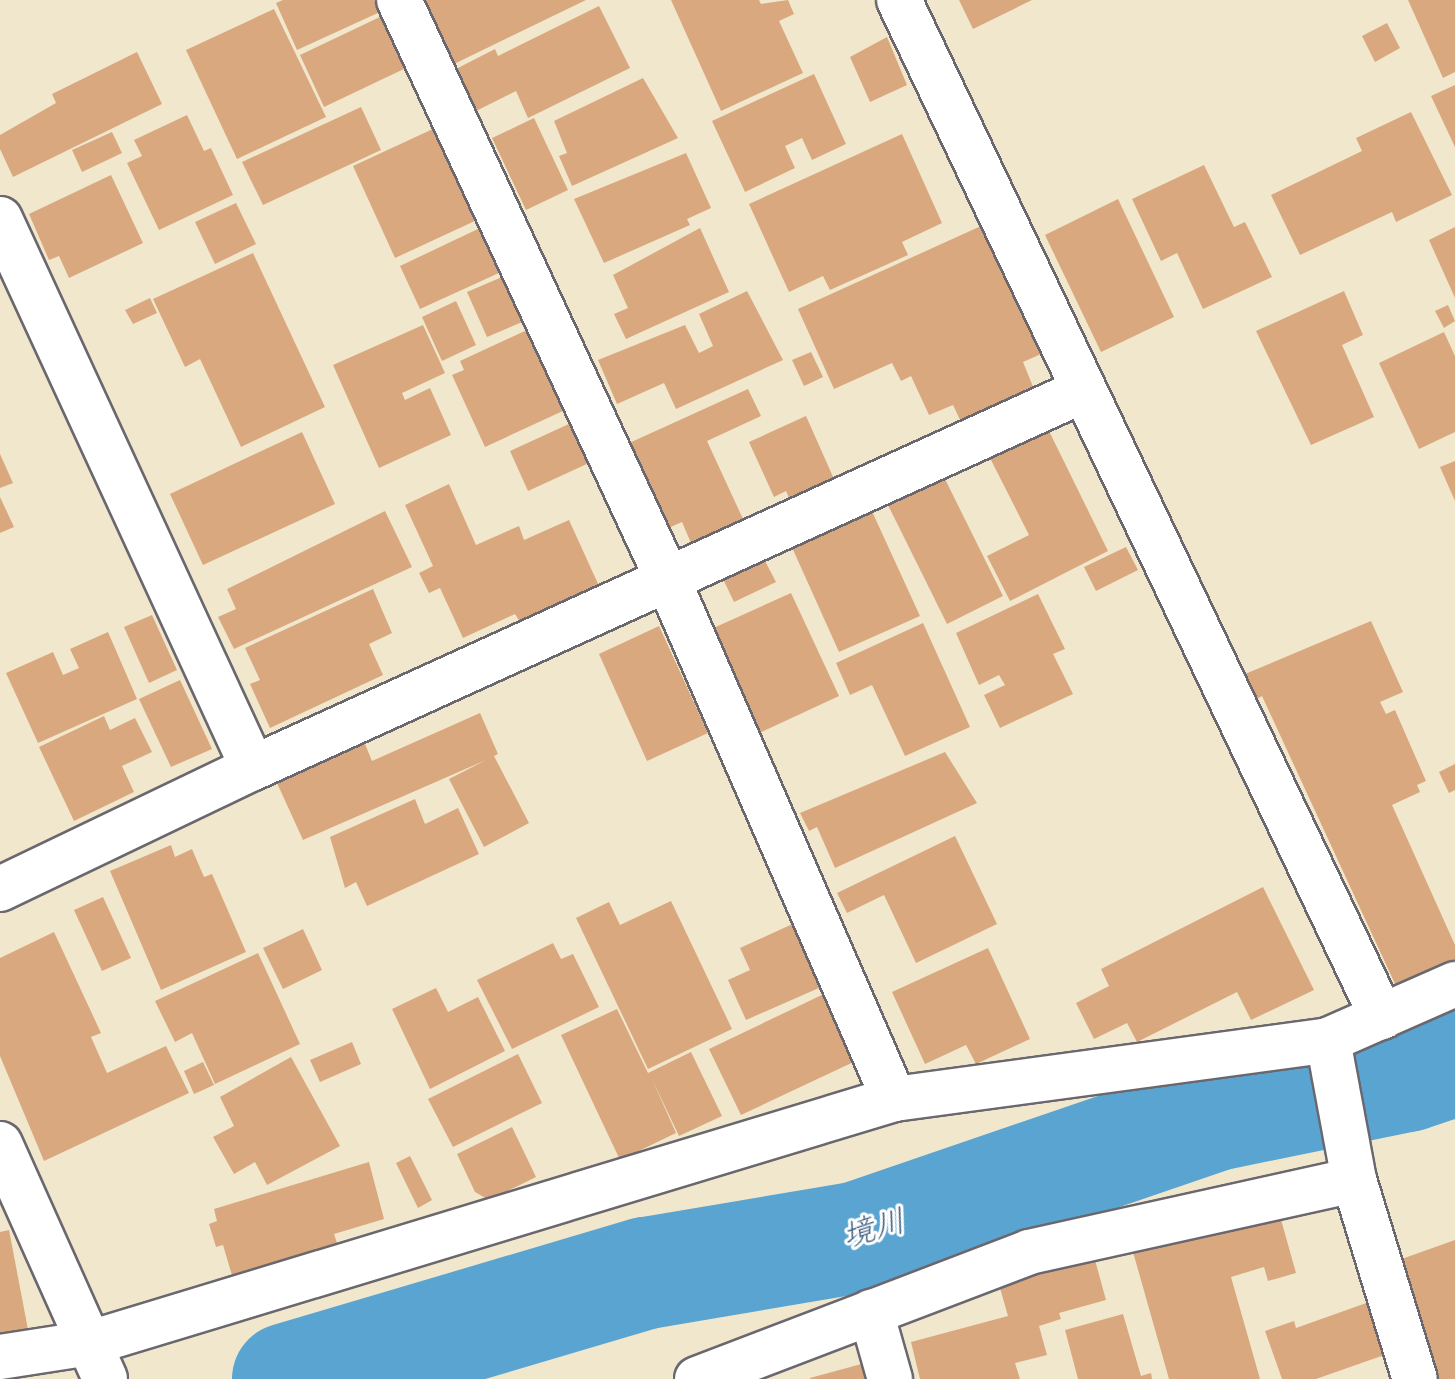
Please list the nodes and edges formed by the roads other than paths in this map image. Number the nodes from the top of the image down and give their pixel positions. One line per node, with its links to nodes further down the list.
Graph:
1 (399, 0): 5 (street)
2 (899, 0): 4 (street)
3 (0, 219): 6 (street)
4 (1084, 390): 5 (street); 9 (street)
5 (668, 580): 6 (street); 11 (street)
6 (253, 768): 7 (street)
7 (0, 889)
8 (1455, 984): 9 (street)
9 (1382, 1017): 10 (street)
10 (1328, 1040): 11 (street); 13 (street)
11 (894, 1099): 15 (street)
12 (0, 1144): 15 (street)
13 (1354, 1180): 14 (street); 19 (street)
14 (871, 1312): 17 (street); 18 (street)
15 (96, 1356): 16 (street)
16 (0, 1357)
17 (697, 1379)
18 (890, 1379)
19 (1415, 1379)

